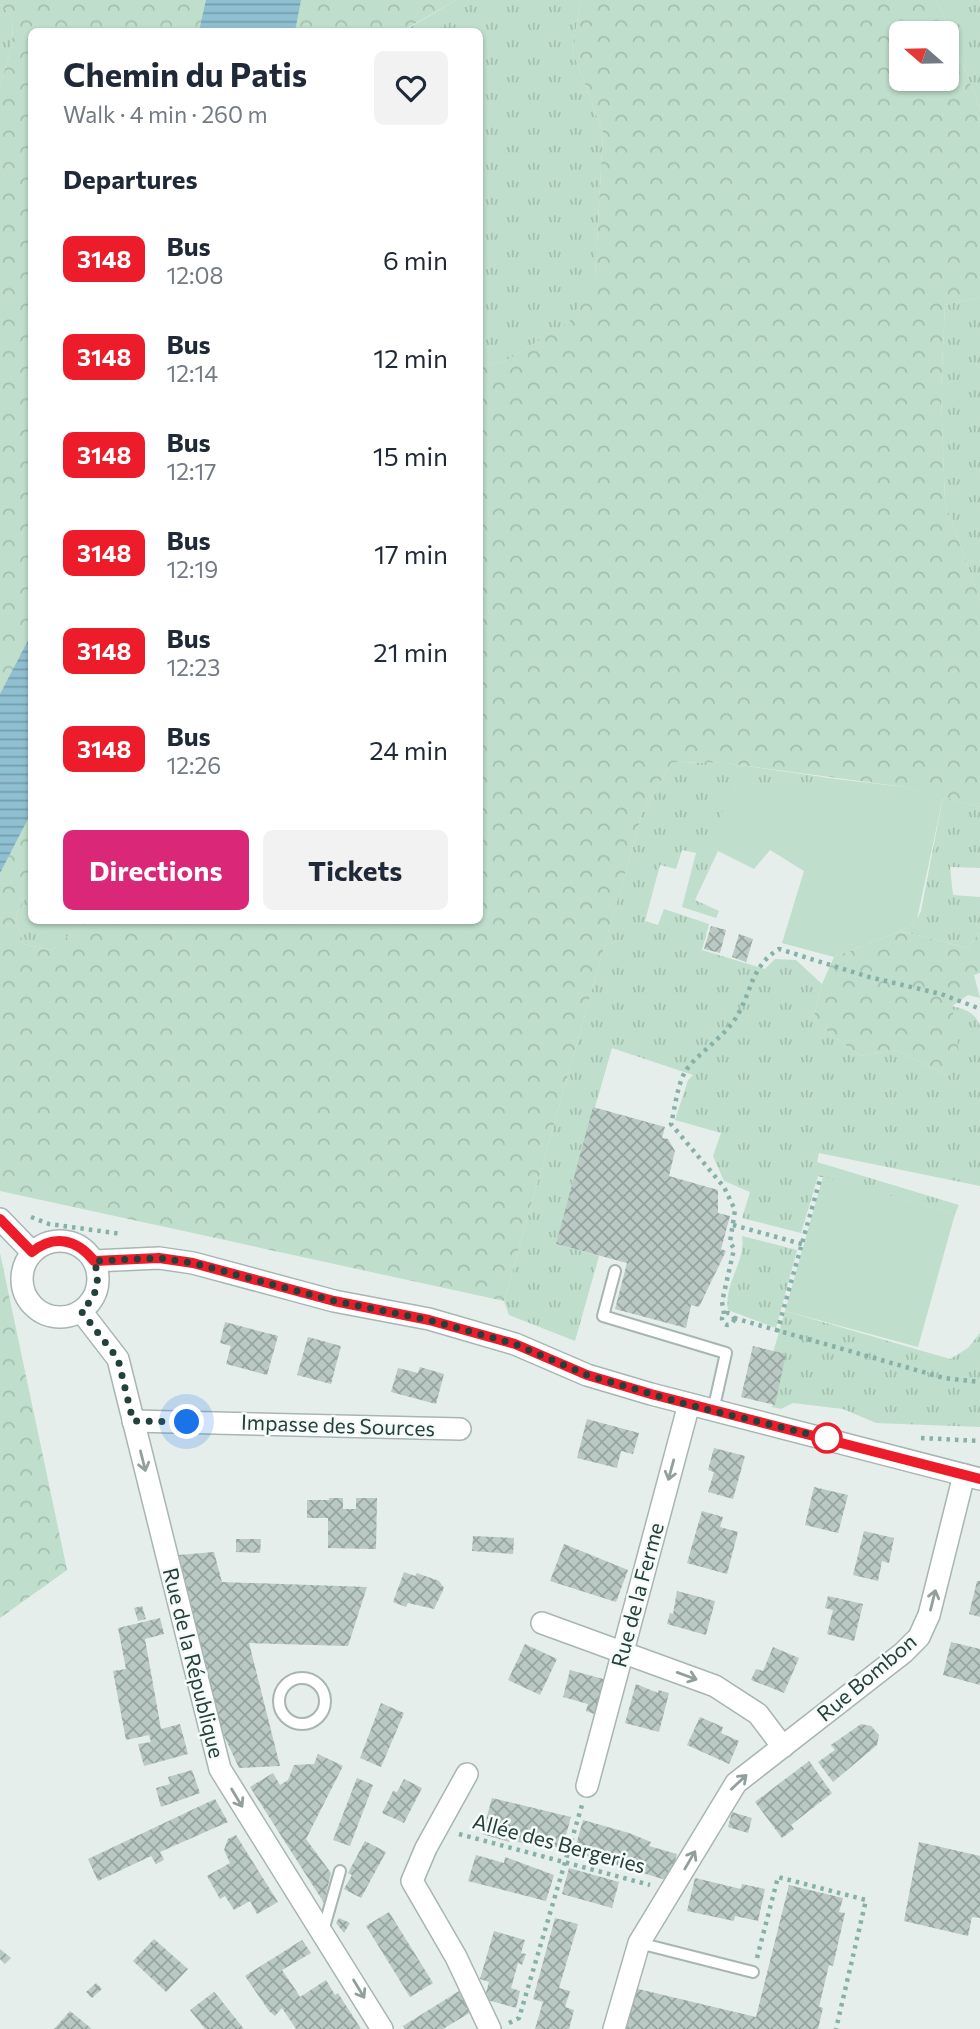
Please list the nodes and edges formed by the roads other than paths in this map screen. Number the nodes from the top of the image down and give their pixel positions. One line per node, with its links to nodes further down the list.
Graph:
1 (0, 1219): 2 (street)
2 (32, 1252): 3 (street); 5 (street)
3 (94, 1261): 5 (street); 6 (street)
4 (615, 1271): 7 (lane)
5 (81, 1311): 8 (street, Rue de la République)
6 (689, 1405): 7 (street); 12 (street, Rue de la Ferme, one-way to 12)
7 (713, 1410): 10 (street)
8 (133, 1421): 9 (street, Impasse des Sources); 18 (street, Rue de la République, one-way to 18)
9 (460, 1429)
10 (972, 1477): 14 (street, Rue Bombon, one-way to 10)
11 (542, 1623): 12 (street)
12 (623, 1652): 14 (street, one-way to 14); 16 (street, Rue de la Ferme)
13 (325, 1704): 13 (lane)
14 (783, 1747): 19 (street, Rue Bombon, one-way to 14)
15 (467, 1774): 21 (street)
16 (587, 1786)
17 (340, 1871): 18 (lane)
18 (323, 1931): 22 (street, Rue de la République, one-way to 22)
19 (639, 1943): 20 (lane); 23 (street, Rue Bombon)
20 (753, 1972)
21 (499, 2026)
22 (383, 2029)
23 (614, 2029)

